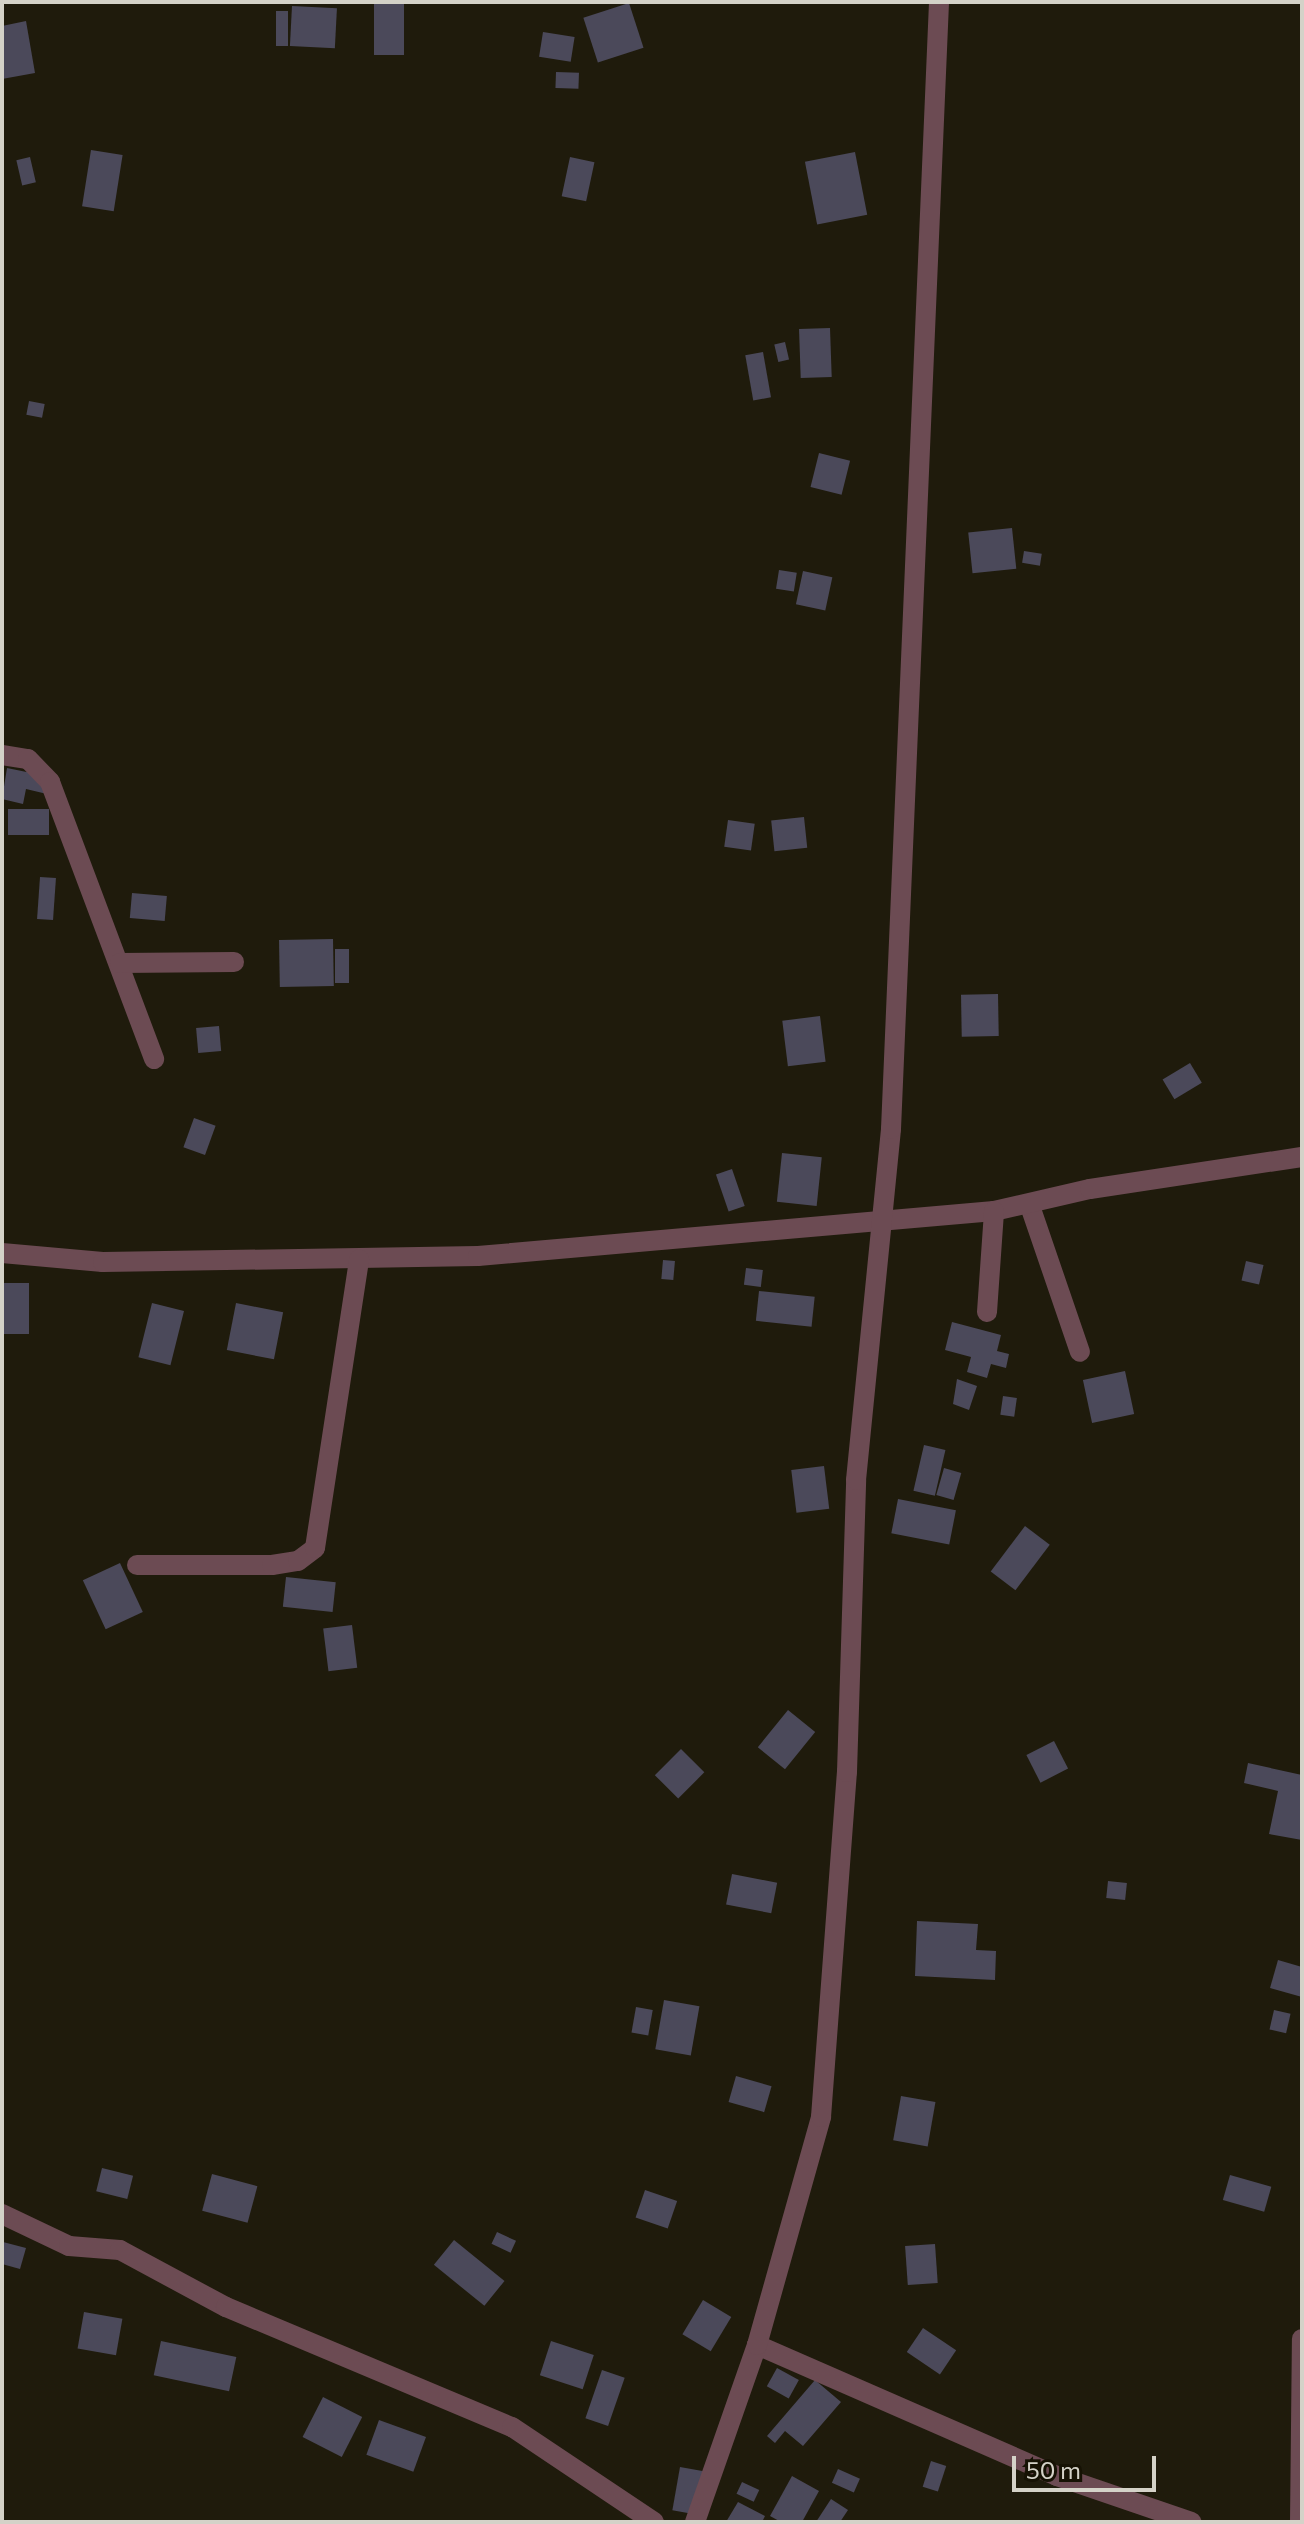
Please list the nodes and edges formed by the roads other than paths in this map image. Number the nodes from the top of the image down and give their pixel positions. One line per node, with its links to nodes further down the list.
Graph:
1 (939, 2): 9 (street)
2 (2, 755): 4 (street)
3 (234, 962): 4 (street)
4 (120, 963): 5 (street)
5 (154, 1059)
6 (1302, 1157): 7 (street)
7 (1030, 1206): 8 (street); 13 (street)
8 (994, 1211): 9 (street); 12 (street)
9 (880, 1219): 11 (street); 17 (street)
10 (2, 1253): 11 (street)
11 (359, 1259): 14 (street)
12 (987, 1312)
13 (1080, 1352)
14 (137, 1565)
15 (2, 2214): 18 (street)
16 (1302, 2339): 21 (street)
17 (757, 2345): 19 (street); 20 (street)
18 (654, 2522)
19 (695, 2522)
20 (1191, 2522)
21 (1300, 2522)

